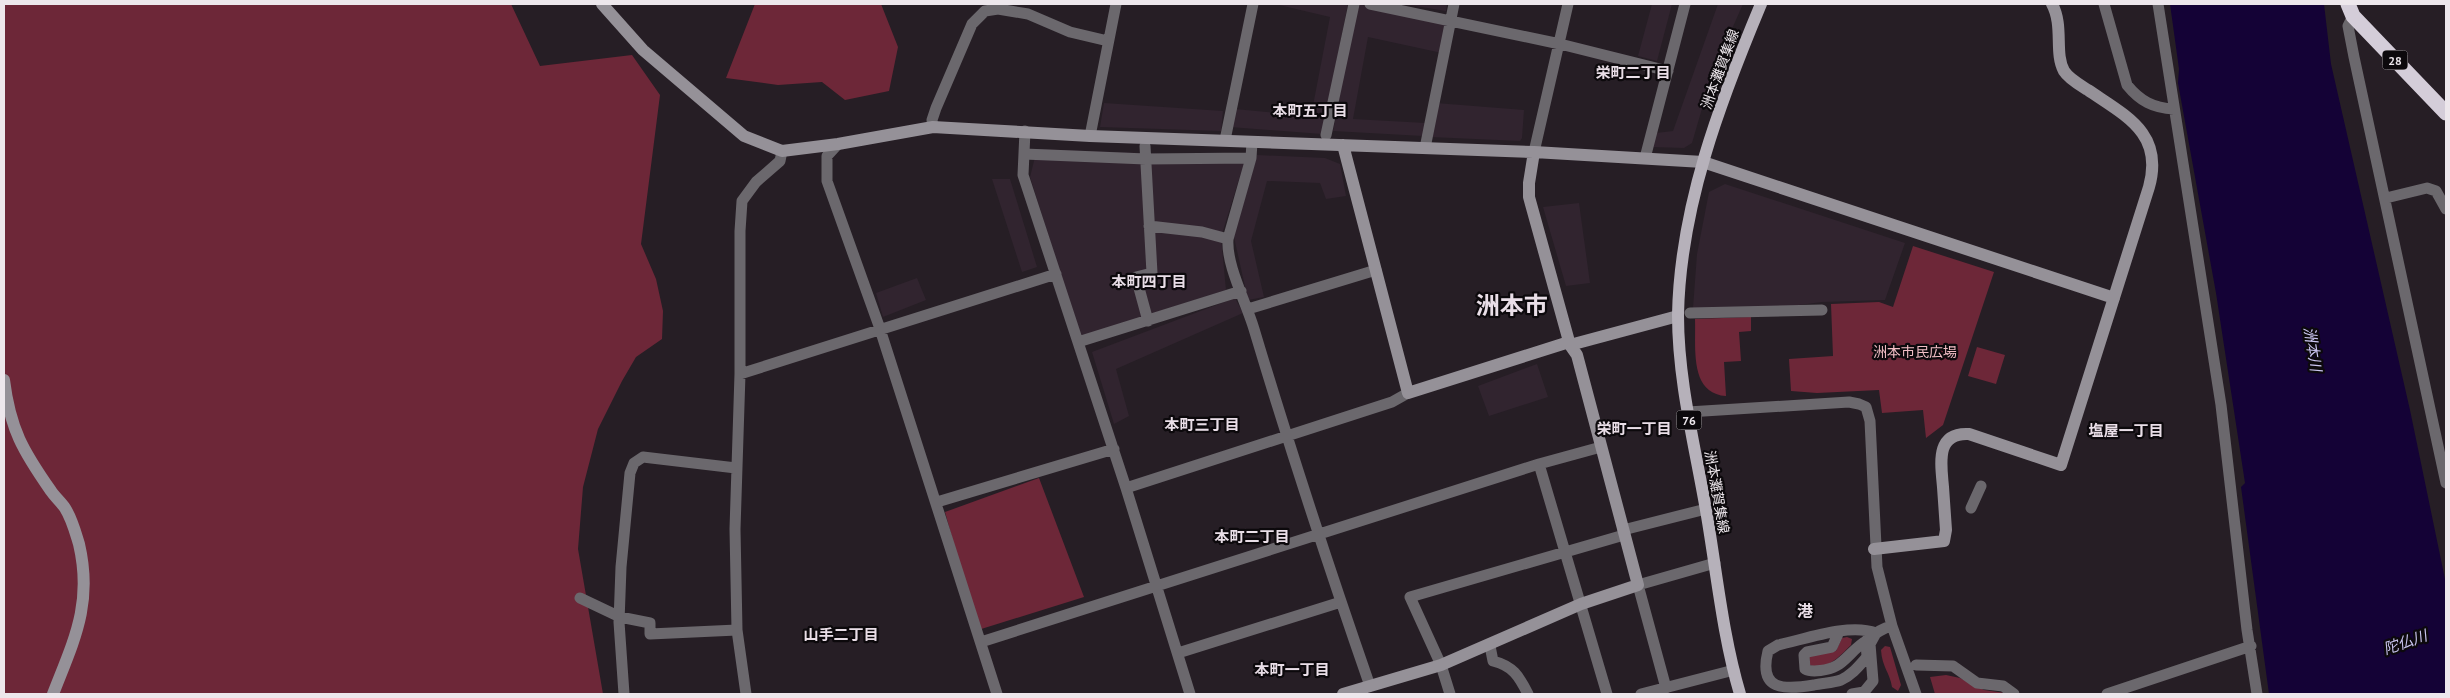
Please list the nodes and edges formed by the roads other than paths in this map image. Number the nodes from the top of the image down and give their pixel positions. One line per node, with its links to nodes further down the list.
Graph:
1 (602, 4): 32 (street)
2 (1116, 4): 16 (street)
3 (1253, 4): 25 (street)
4 (1354, 4): 23 (street)
5 (1370, 4): 15 (street)
6 (1454, 4): 15 (street)
7 (1568, 4): 17 (street)
8 (1685, 4): 18 (street)
9 (1754, 4): 29 (main road, 洲本灘賀集線 / 76)
10 (1761, 4): 29 (main road, 洲本灘賀集線 / 76)
11 (2052, 4): 46 (street)
12 (2104, 4): 19 (street)
13 (2158, 4): 19 (street)
14 (2351, 10): 20 (highway, 28); 39 (street)
15 (1450, 22): 17 (street); 31 (street)
16 (1108, 41): 21 (street); 24 (street)
17 (1560, 44): 18 (street); 33 (street)
18 (1668, 70): 36 (street)
19 (2174, 110): 87 (street)
20 (2446, 113)
21 (933, 127): 22 (street); 27 (street)
22 (1025, 131): 24 (street); 34 (street)
23 (1326, 135)
24 (1090, 136): 25 (street)
25 (1225, 140): 26 (street)
26 (1252, 142): 28 (street); 35 (street)
27 (838, 144): 32 (street); 51 (street)
28 (1343, 145): 31 (street); 43 (street)
29 (1707, 145): 38 (main road, 洲本灘賀集線 / 76)
30 (1145, 146): 37 (street)
31 (1425, 148): 33 (street)
32 (782, 151): 54 (street)
33 (1534, 152): 36 (street); 53 (street)
34 (1024, 154): 37 (street); 44 (street)
35 (1251, 158): 37 (street); 42 (street)
36 (1645, 158): 38 (street)
37 (1146, 159): 41 (street)
38 (1703, 162): 46 (street); 49 (main road, 洲本灘賀集線 / 76)
39 (2386, 198): 40 (street); 63 (street)
40 (2446, 209)
41 (1149, 226): 42 (street); 50 (street)
42 (1228, 239): 45 (street)
43 (1376, 270): 47 (street); 56 (street)
44 (1056, 274): 51 (street); 52 (street)
45 (1241, 290): 47 (street); 50 (street)
46 (2114, 298): 71 (street)
47 (1248, 309): 58 (street)
48 (1822, 310): 49 (street)
49 (1684, 315): 53 (street); 57 (main road, 洲本灘賀集線 / 76)
50 (1148, 321): 52 (street)
51 (880, 330): 54 (street); 66 (street)
52 (1078, 342): 60 (street)
53 (1569, 343): 56 (street); 59 (street)
54 (740, 374): 62 (street)
55 (4, 380): 95 (street)
56 (1408, 393): 58 (street)
57 (1688, 412): 68 (main road, 洲本灘賀集線 / 76); 71 (street)
58 (1286, 436): 65 (street); 69 (street)
59 (1601, 447): 61 (street); 70 (street)
60 (1114, 449): 65 (street); 66 (street)
61 (1539, 464): 69 (street); 72 (street)
62 (736, 468): 79 (street); 81 (street)
63 (2446, 483)
64 (1981, 486): 67 (street)
65 (1126, 488): 75 (street)
66 (937, 502): 85 (street)
67 (1971, 508)
68 (1706, 510): 70 (street); 73 (main road, 洲本灘賀集線 / 76)
69 (1319, 533): 75 (street); 77 (street)
70 (1623, 533): 72 (street); 74 (street)
71 (1874, 549): 80 (street)
72 (1565, 552): 78 (street); 89 (street)
73 (1715, 563): 74 (street); 91 (main road, 洲本灘賀集線 / 76)
74 (1638, 585): 78 (street); 94 (street)
75 (1156, 587): 85 (street); 88 (street)
76 (580, 598): 79 (street)
77 (1340, 602): 88 (street); 93 (street)
78 (1581, 604): 86 (street); 103 (street)
79 (620, 616): 81 (street); 96 (street)
80 (1892, 626): 83 (street); 108 (street)
81 (737, 630): 97 (street)
82 (1839, 632): 83 (street); 84 (street); 92 (street)
83 (1876, 633): 84 (street); 107 (street)
84 (1866, 640): 92 (street)
85 (981, 642): 98 (street)
86 (1490, 646): 89 (street); 102 (street)
87 (2251, 646): 110 (street); 111 (street)
88 (1178, 653): 99 (street)
89 (1441, 665): 93 (street); 101 (street)
90 (1916, 665): 109 (street)
91 (1734, 670): 94 (street); 105 (main road, 洲本灘賀集線 / 76)
92 (1769, 680): 106 (street)
93 (1370, 686): 100 (street)
94 (1666, 688): 104 (street)
95 (53, 694)
96 (624, 694)
97 (746, 694)
98 (997, 694)
99 (1190, 694)
100 (1343, 694)
101 (1450, 694)
102 (1528, 694)
103 (1607, 694)
104 (1640, 694)
105 (1740, 694)
106 (1772, 694)
107 (1852, 694)
108 (1916, 694)
109 (2014, 694)
110 (2107, 694)
111 (2257, 694)

